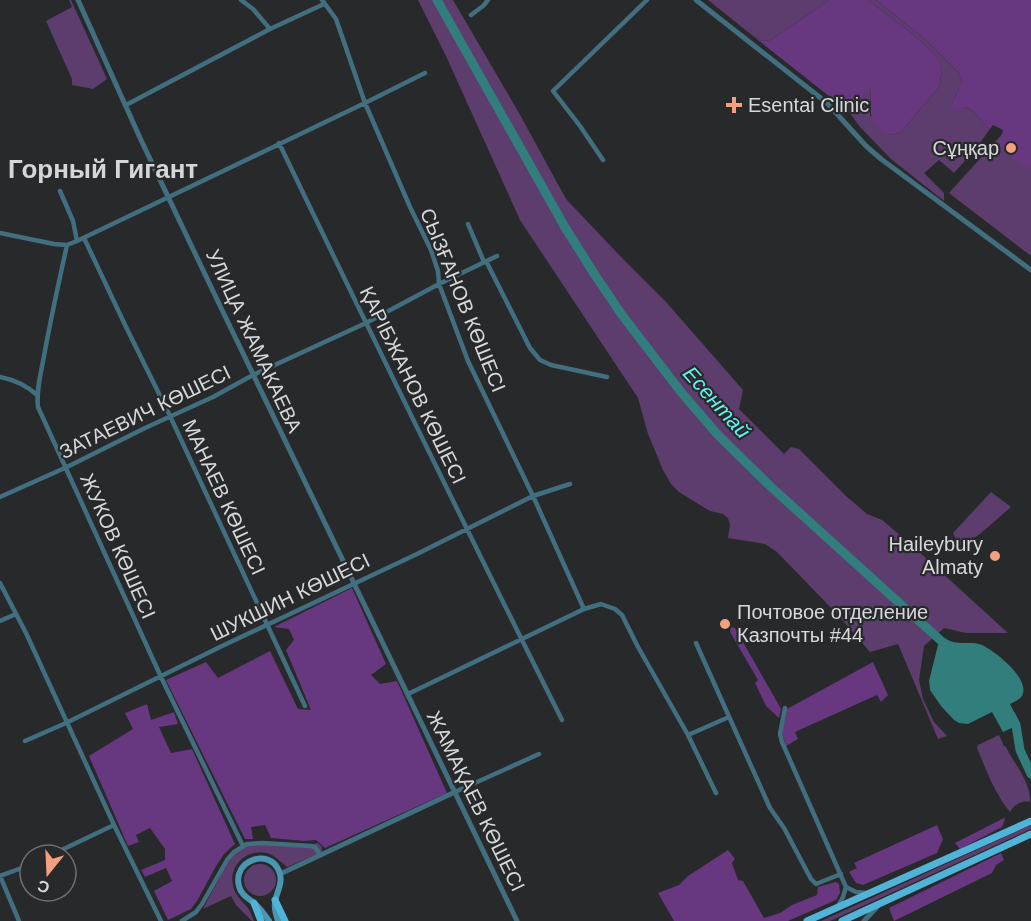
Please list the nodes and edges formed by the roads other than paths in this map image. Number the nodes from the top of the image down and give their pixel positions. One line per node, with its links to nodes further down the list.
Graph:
1 (78, 0): 11 (street, УЛИЦА ЖАМАКАЕВА)
2 (241, 0): 8 (street)
3 (488, 0): 7 (street)
4 (647, 0): 13 (street)
5 (696, 0): 23 (street)
6 (323, 2): 8 (street); 10 (street, СЫЗҒАНОВ КӨШЕСІ)
7 (471, 15)
8 (270, 29): 11 (street)
9 (425, 73): 10 (street)
10 (365, 103): 12 (street); 24 (street, СЫЗҒАНОВ КӨШЕСІ)
11 (126, 105): 15 (street, УЛИЦА ЖАМАКАЕВА)
12 (279, 143): 15 (street); 25 (street, ҚАРІБЖАНОВ КӨШЕСІ)
13 (603, 160)
14 (60, 191): 19 (street)
15 (169, 196): 18 (street); 26 (street, УЛИЦА ЖАМАКАЕВА)
16 (468, 224): 22 (street)
17 (0, 233): 20 (street)
18 (84, 238): 19 (street); 30 (street, МАНАЕВ КӨШЕСІ)
19 (77, 241): 20 (street)
20 (67, 244): 29 (street, ЖУКОВ КӨШЕСІ)
21 (497, 256): 22 (street, ЗАТАЕВИЧ КӨШЕСІ)
22 (485, 262): 24 (street, ЗАТАЕВИЧ КӨШЕСІ); 28 (street)
23 (1031, 270)
24 (439, 284): 25 (street, ЗАТАЕВИЧ КӨШЕСІ); 33 (street, СЫЗҒАНОВ КӨШЕСІ)
25 (366, 323): 26 (street, ЗАТАЕВИЧ КӨШЕСІ); 35 (street, ҚАРІБЖАНОВ КӨШЕСІ)
26 (254, 375): 30 (street, ЗАТАЕВИЧ КӨШЕСІ); 37 (street, УЛИЦА ЖАМАКАЕВА)
27 (0, 377): 29 (street)
28 (607, 377)
29 (37, 395): 31 (street, ЖУКОВ КӨШЕСІ)
30 (170, 416): 31 (street, ЗАТАЕВИЧ КӨШЕСІ); 41 (street, МАНАЕВ КӨШЕСІ)
31 (67, 467): 34 (street, ЗАТАЕВИЧ КӨШЕСІ); 44 (street, ЖУКОВ КӨШЕСІ)
32 (570, 484): 33 (street, ШУКШИН КӨШЕСІ)
33 (533, 496): 35 (street, ШУКШИН КӨШЕСІ); 38 (street, СЫЗҒАНОВ КӨШЕСІ)
34 (0, 497)
35 (466, 530): 37 (street, ШУКШИН КӨШЕСІ); 42 (street, ҚАРІБЖАНОВ КӨШЕСІ)
36 (0, 583): 39 (street)
37 (354, 583): 41 (street, ШУКШИН КӨШЕСІ); 45 (street, УЛИЦА ЖАМАКАЕВА)
38 (584, 609): 42 (street); 51 (street)
39 (16, 614): 40 (street); 50 (street)
40 (0, 621)
41 (267, 625): 44 (street, ШУКШИН КӨШЕСІ); 46 (street, МАНАЕВ КӨШЕСІ)
42 (522, 639): 45 (street); 49 (street, ҚАРІБЖАНОВ КӨШЕСІ)
43 (696, 643): 48 (street)
44 (161, 677): 50 (street, ШУКШИН КӨШЕСІ); 60 (street, ЖУКОВ КӨШЕСІ)
45 (408, 694): 54 (street, ЖАМАҚАЕВ КӨШЕСІ)
46 (305, 706)
47 (785, 708): 64 (street)
48 (729, 717): 51 (street); 64 (street)
49 (561, 720)
50 (66, 723): 52 (street, ШУКШИН КӨШЕСІ); 57 (street)
51 (688, 735): 55 (street)
52 (25, 741)
53 (539, 754): 54 (street)
54 (455, 792): 61 (street); 79 (street, ЖАМАҚАЕВ КӨШЕСІ)
55 (716, 793)
56 (1031, 820): 67 (main road)
57 (114, 825): 59 (street); 73 (street)
58 (1031, 834): 70 (main road)
59 (76, 843)
60 (243, 846): 61 (street); 74 (street)
61 (320, 855): 63 (street)
62 (18, 869): 65 (street)
63 (280, 874): 68 (main road); 69 (main road)
64 (840, 874): 66 (street)
65 (0, 876): 72 (street)
66 (846, 887): 67 (street); 71 (street)
67 (870, 893): 71 (main road)
68 (275, 900): 77 (main road); 78 (main road)
69 (254, 903): 75 (main road); 76 (main road)
70 (879, 904): 81 (main road); 82 (street)
71 (837, 907): 80 (main road)
72 (19, 921)
73 (161, 921)
74 (182, 921)
75 (261, 921)
76 (269, 921)
77 (278, 921)
78 (285, 921)
79 (517, 921)
80 (807, 921)
81 (842, 921)
82 (864, 921)

